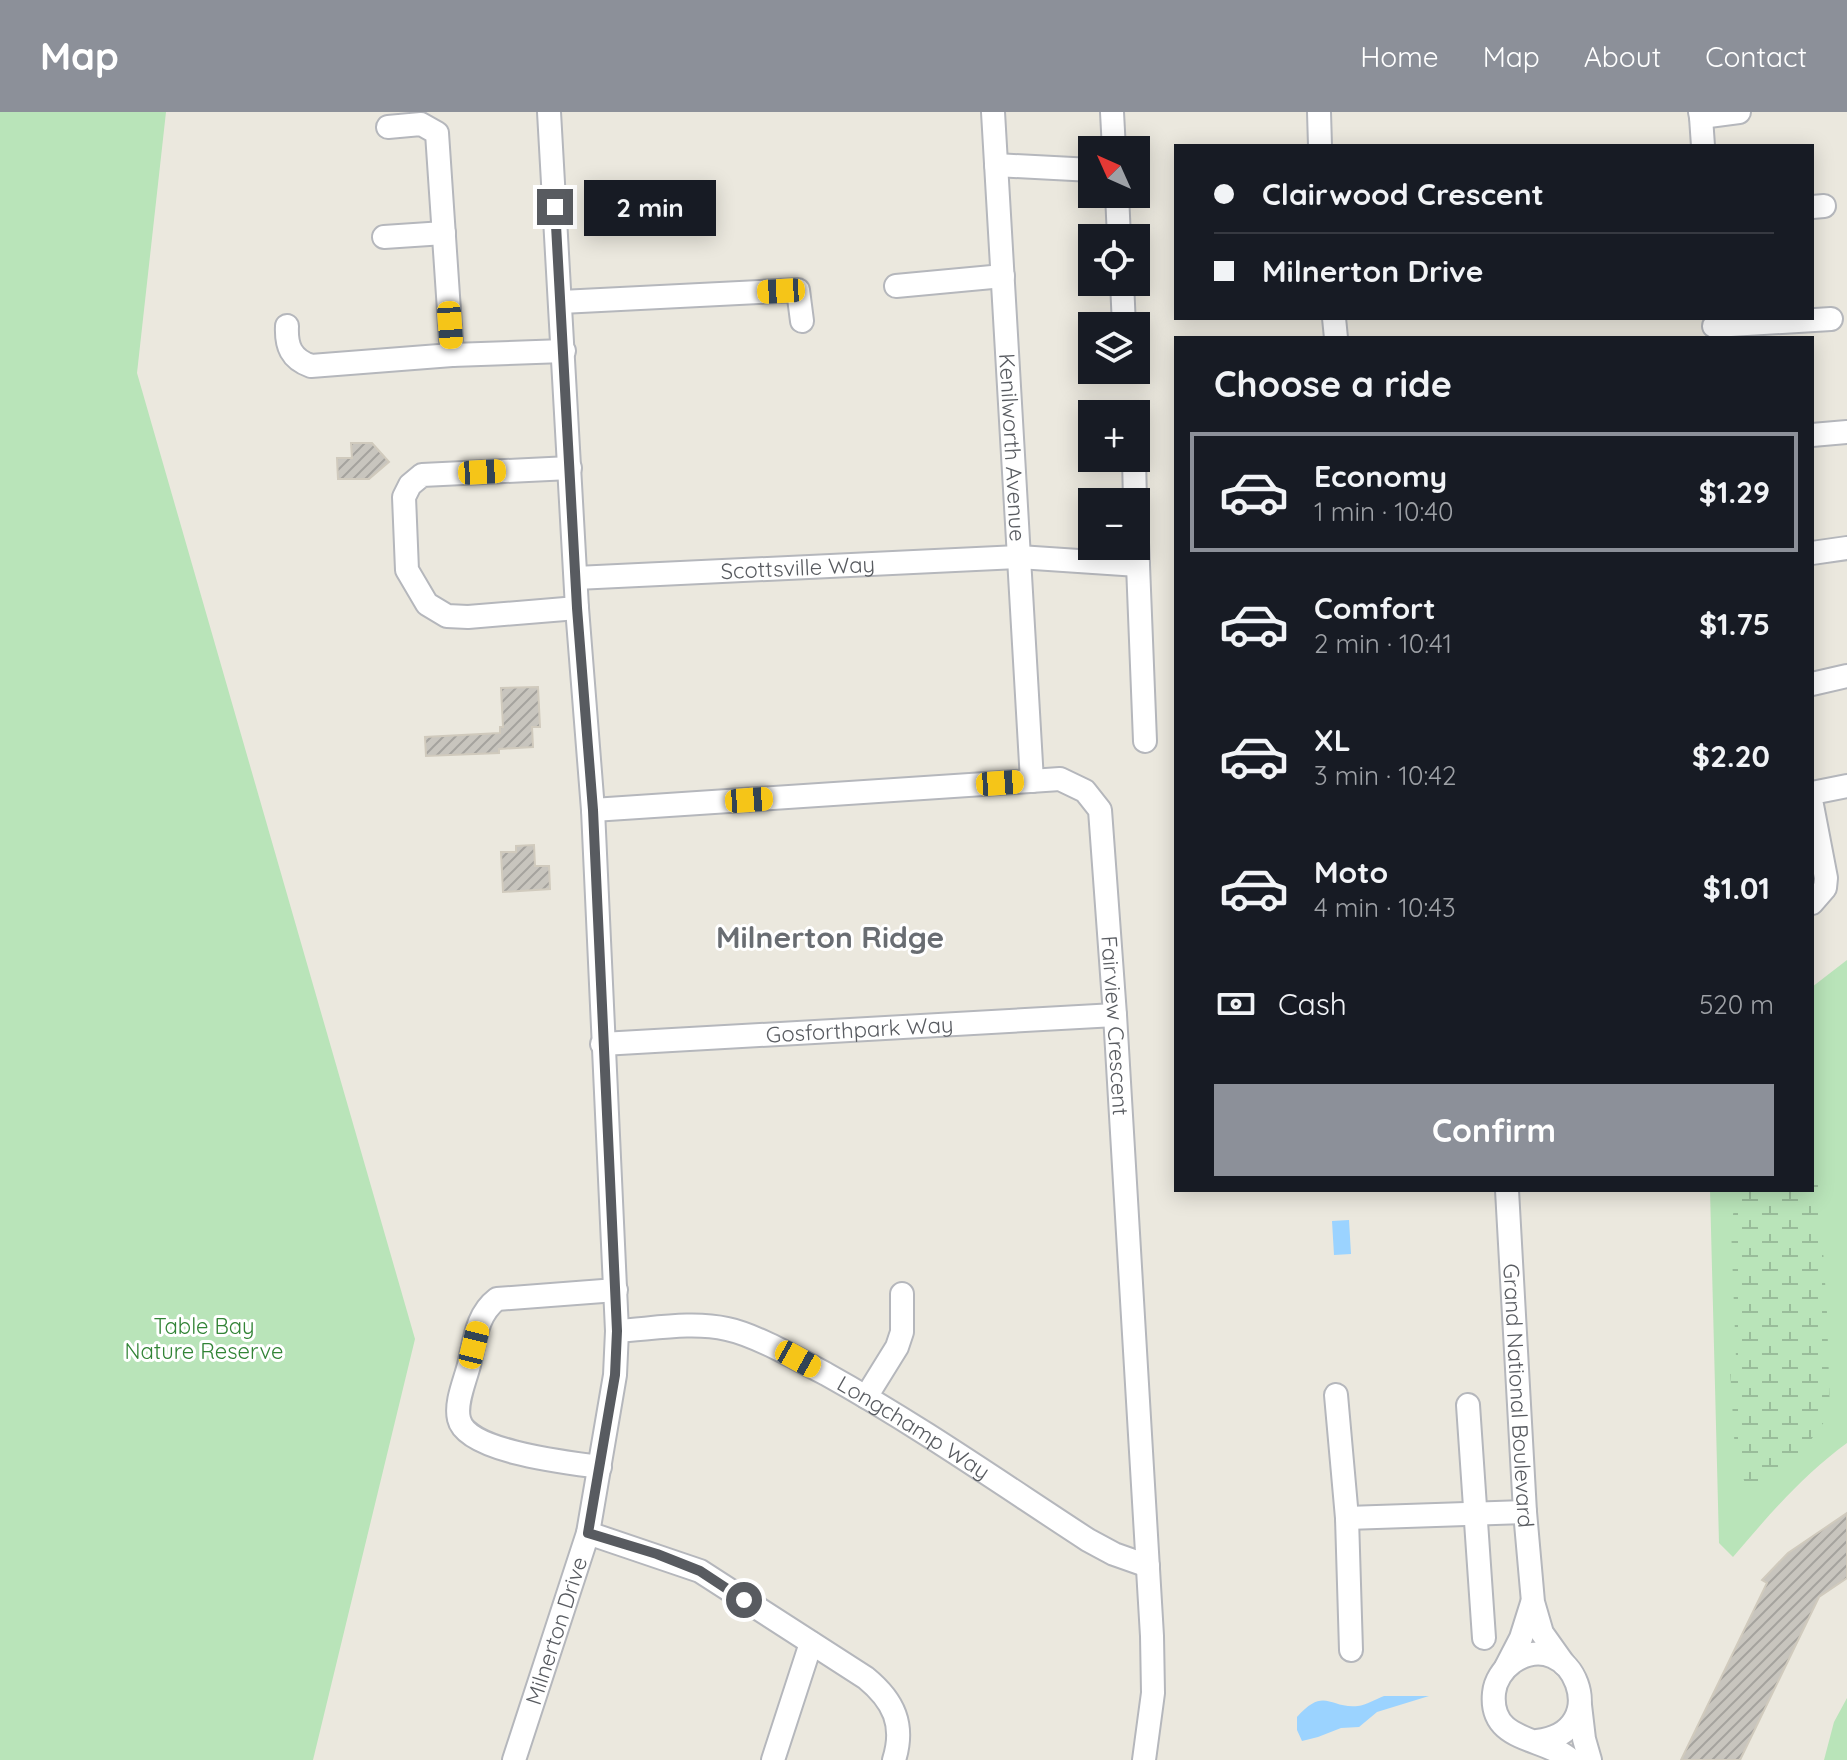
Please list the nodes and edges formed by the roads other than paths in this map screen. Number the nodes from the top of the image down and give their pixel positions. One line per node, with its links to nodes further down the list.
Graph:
1 (549, 112): 17 (street, Milnerton Drive)
2 (993, 112): 11 (street, Kenilworth Avenue)
3 (1112, 112): 8 (street)
4 (1319, 112): 9 (street)
5 (1739, 112): 6 (street)
6 (1700, 114): 10 (street)
7 (388, 127): 13 (street)
8 (1113, 136)
9 (1320, 144)
10 (1703, 144)
11 (996, 165): 12 (street); 15 (street, Kenilworth Avenue)
12 (1078, 169)
13 (444, 233): 14 (street); 23 (street)
14 (384, 237)
15 (1003, 276): 16 (street); 29 (street, Kenilworth Avenue)
16 (896, 286)
17 (561, 302): 19 (street); 22 (street, Milnerton Drive)
18 (1831, 319): 21 (street)
19 (802, 321)
20 (287, 326): 23 (street)
21 (1714, 327)
22 (564, 351): 23 (street); 26 (street, Milnerton Drive)
23 (452, 355)
24 (1847, 432): 25 (street)
25 (1814, 435)
26 (570, 468): 32 (street, Milnerton Drive); 33 (street)
27 (1847, 548): 28 (street)
28 (1814, 553)
29 (1019, 557): 31 (street, Scottsville Way); 32 (street, Scottsville Way); 37 (street, Kenilworth Avenue)
30 (1138, 560): 31 (street)
31 (1138, 565): 36 (street)
32 (576, 578): 33 (street, Milnerton Drive)
33 (577, 608): 40 (street, Milnerton Drive)
34 (1847, 676): 35 (street)
35 (1814, 684)
36 (1145, 741)
37 (1032, 781): 40 (street, Fairview Crescent); 43 (street, Fairview Crescent)
38 (1847, 786): 39 (street)
39 (1814, 793)
40 (593, 810): 44 (street, Milnerton Drive)
41 (1814, 815): 42 (street)
42 (1814, 901)
43 (1115, 1015): 44 (street, Gosforthpark Way); 57 (street, Fairview Crescent)
44 (602, 1044): 46 (street, Milnerton Drive)
45 (1507, 1192): 53 (street, Grand National Boulevard)
46 (616, 1290): 48 (street, Milnerton Drive); 52 (street)
47 (902, 1294): 50 (street)
48 (617, 1331): 50 (street, Longchamp Way); 52 (street, Milnerton Drive)
49 (1336, 1395): 55 (street)
50 (866, 1397): 57 (street, Longchamp Way)
51 (1468, 1405): 54 (street)
52 (600, 1467): 56 (street, Milnerton Drive)
53 (1525, 1512): 54 (street); 58 (street, Grand National Boulevard)
54 (1476, 1514): 55 (street); 59 (street)
55 (1347, 1518): 61 (street)
56 (588, 1533): 60 (street); 66 (street, Milnerton Drive)
57 (1148, 1566): 69 (street, Fairview Crescent)
58 (1533, 1602): 62 (street, Grand National Boulevard); 63 (street, Grand National Boulevard)
59 (1484, 1638)
60 (811, 1643): 67 (street); 68 (street)
61 (1351, 1650)
62 (1564, 1664): 63 (street); 64 (street)
63 (1504, 1670): 65 (street)
64 (1580, 1704): 65 (street); 71 (street)
65 (1537, 1741): 70 (street)
66 (514, 1760)
67 (773, 1760)
68 (894, 1760)
69 (1144, 1760)
70 (1571, 1760)
71 (1590, 1760)

